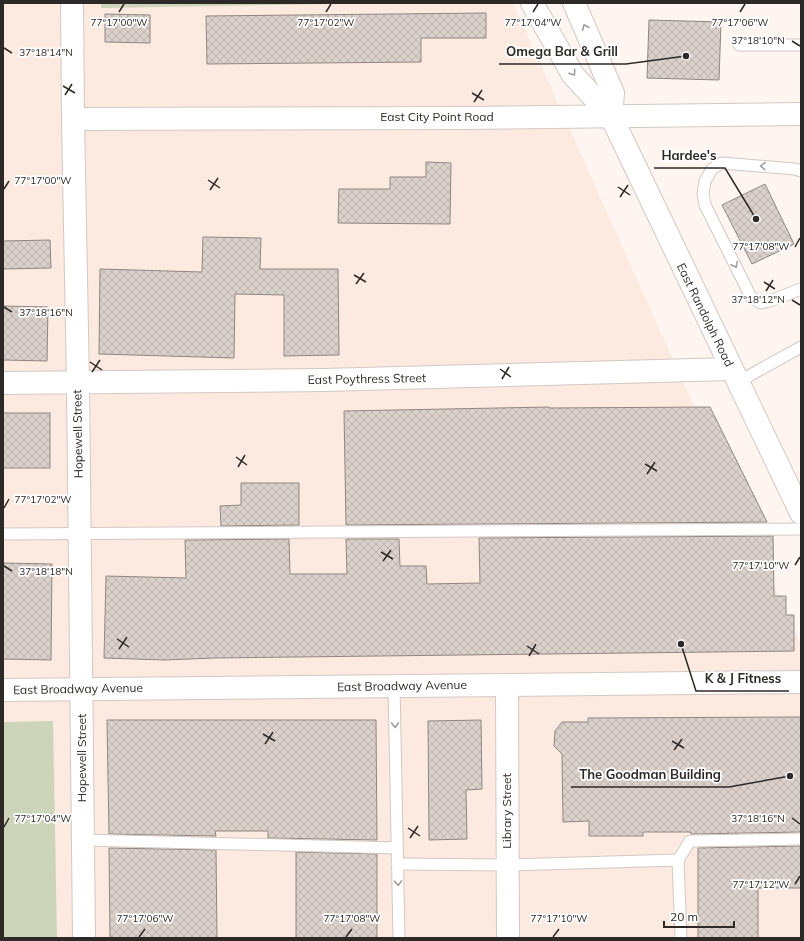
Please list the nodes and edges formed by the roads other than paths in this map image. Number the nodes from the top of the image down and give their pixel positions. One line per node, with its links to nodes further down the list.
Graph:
1 (72, 3): 8 (main road, Hopewell Street)
2 (532, 3): 7 (main road, East Randolph Road, one-way to 7)
3 (574, 3): 7 (main road, one-way to 3)
4 (739, 45): 5 (lane)
5 (801, 45)
6 (801, 114): 7 (main road, East City Point Road)
7 (611, 116): 8 (main road, East City Point Road); 12 (main road, East Randolph Road)
8 (73, 119): 14 (main road, Hopewell Street)
9 (801, 171): 10 (lane, one-way to 10)
10 (801, 289)
11 (801, 347): 12 (lane)
12 (735, 376): 14 (main road, East Poythress Street); 15 (main road, East Randolph Road)
13 (3, 383): 14 (main road, East Poythress Street)
14 (78, 383): 18 (main road, Hopewell Street)
15 (801, 513)
16 (801, 529): 18 (lane)
17 (3, 534): 18 (lane)
18 (79, 534): 22 (main road, Hopewell Street)
19 (801, 682): 20 (main road, East Broadway Avenue)
20 (507, 685): 21 (main road, East Broadway Avenue); 29 (main road, Library Street)
21 (394, 686): 22 (main road, East Broadway Avenue); 26 (lane, one-way to 26)
22 (81, 689): 23 (main road, East Broadway Avenue); 25 (main road, Hopewell Street)
23 (3, 690)
24 (801, 839): 27 (lane)
25 (83, 840): 26 (lane); 30 (main road, Hopewell Street)
26 (397, 848): 28 (lane)
27 (678, 860): 29 (lane); 33 (lane)
28 (397, 864): 29 (lane); 31 (lane, one-way to 31)
29 (507, 865): 32 (main road, Library Street)
30 (84, 938)
31 (398, 938)
32 (508, 938)
33 (681, 938)

